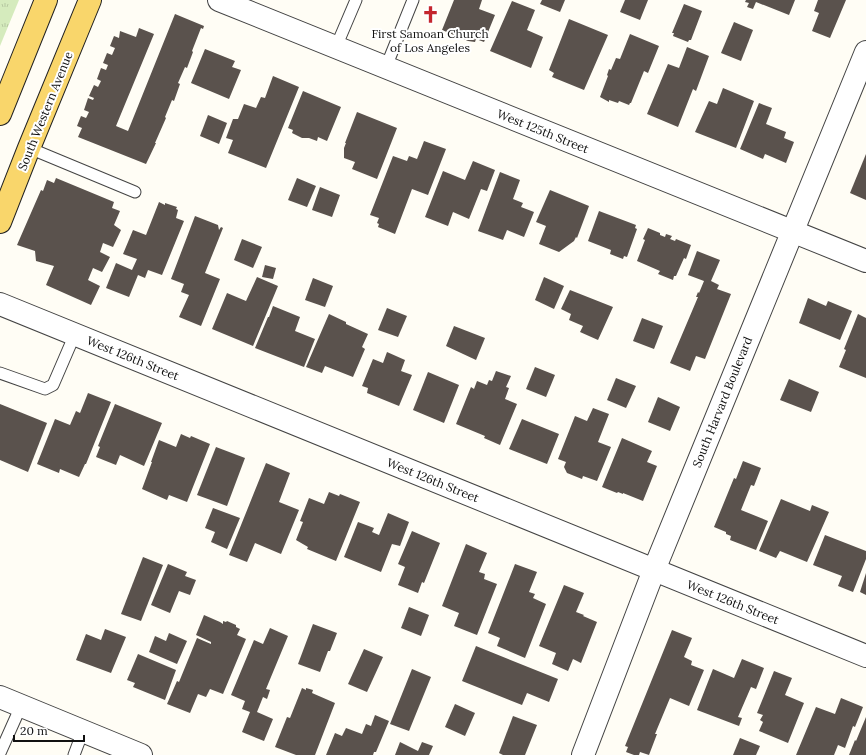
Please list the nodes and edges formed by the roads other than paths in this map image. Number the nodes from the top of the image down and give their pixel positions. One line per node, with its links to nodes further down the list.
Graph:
1 (46, 0): 9 (main road)
2 (90, 0): 10 (main road, South Western Avenue)
3 (219, 0): 6 (street, West 125th Street)
4 (356, 0): 6 (lane)
5 (413, 2): 8 (lane)
6 (336, 47): 8 (street, West 125th Street)
7 (866, 52): 13 (street, South Harvard Boulevard)
8 (386, 67): 13 (street, West 125th Street)
9 (0, 114)
10 (29, 148): 11 (lane); 12 (main road, South Western Avenue)
11 (136, 192)
12 (0, 222)
13 (792, 231): 14 (street, West 125th Street); 18 (street, South Harvard Boulevard)
14 (866, 261)
15 (0, 304): 16 (street, West 126th Street)
16 (75, 334): 17 (lane); 18 (street, West 126th Street)
17 (0, 373)
18 (654, 570): 19 (street, West 126th Street); 26 (street, South Harvard Boulevard)
19 (866, 656)
20 (0, 697): 21 (street)
21 (21, 706): 22 (street); 23 (lane)
22 (83, 731): 24 (lane); 25 (street)
23 (0, 753)
24 (74, 755)
25 (141, 755)
26 (583, 755)

